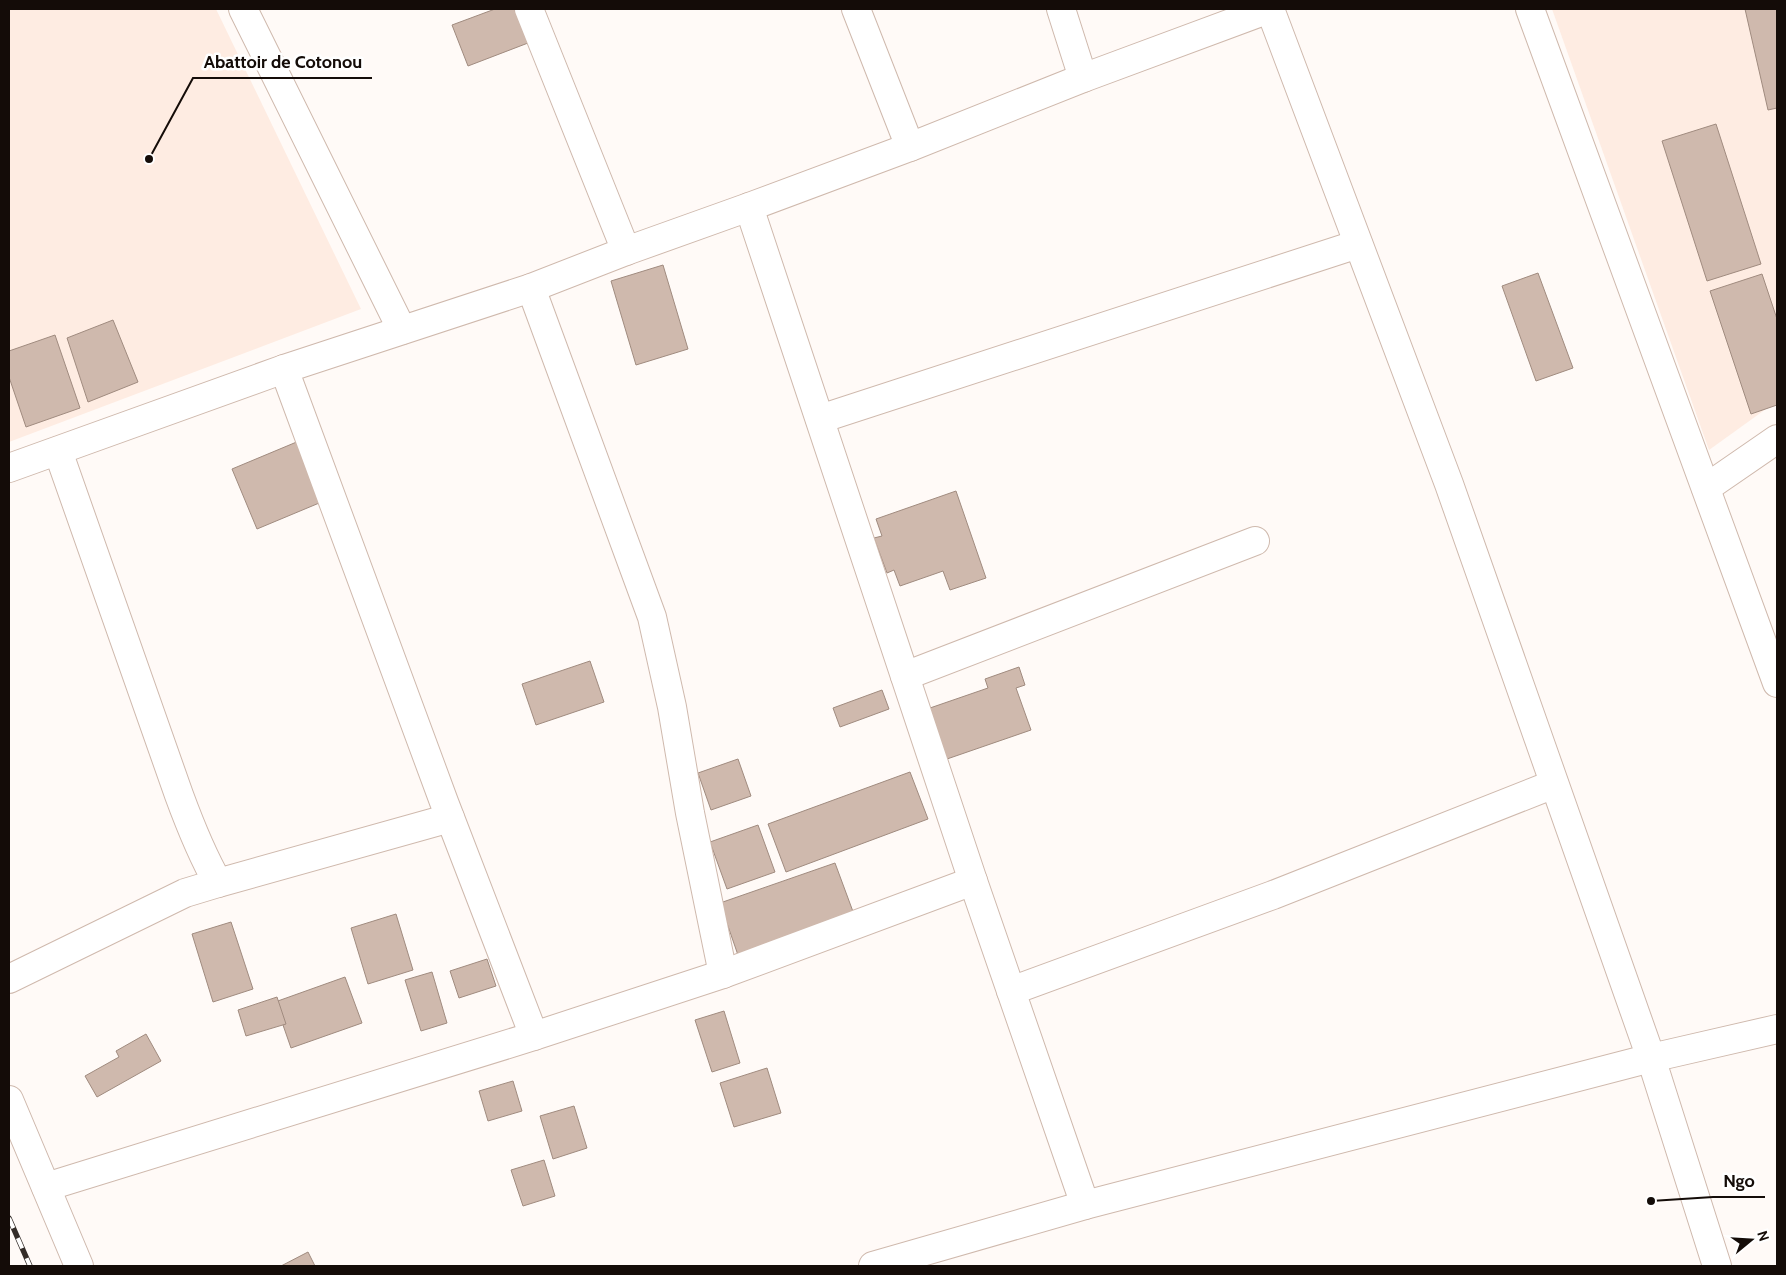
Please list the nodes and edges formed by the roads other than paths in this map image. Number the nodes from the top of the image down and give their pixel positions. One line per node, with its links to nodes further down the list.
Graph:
1 (243, 9): 13 (street)
2 (529, 9): 11 (street)
3 (856, 9): 8 (street)
4 (1062, 9): 7 (street)
5 (1270, 9): 7 (street); 10 (street)
6 (1530, 9): 19 (street)
7 (1084, 78): 8 (street)
8 (910, 147): 9 (street)
9 (749, 207): 11 (street); 15 (street)
10 (1358, 244): 15 (street); 23 (street)
11 (626, 251): 12 (street)
12 (531, 288): 13 (street); 27 (street)
13 (402, 330): 14 (street)
14 (284, 369): 17 (street); 24 (street)
15 (820, 419): 21 (street)
16 (1777, 439): 19 (street)
17 (58, 451): 18 (street); 26 (street)
18 (9, 468)
19 (1706, 488): 22 (street)
20 (1255, 541): 21 (street)
21 (906, 676): 25 (street)
22 (1777, 683)
23 (1554, 784): 29 (street); 32 (street)
24 (450, 818): 26 (street); 31 (street)
25 (973, 881): 27 (street); 29 (street)
26 (218, 884): 28 (street)
27 (723, 974): 31 (street)
28 (9, 980)
29 (1011, 991): 35 (street)
30 (1777, 1029): 32 (street)
31 (534, 1036): 34 (street)
32 (1651, 1058): 35 (street); 38 (street)
33 (9, 1100): 34 (street)
34 (46, 1187): 36 (street)
35 (1085, 1205): 37 (street)
36 (79, 1266)
37 (873, 1266)
38 (1717, 1266)

